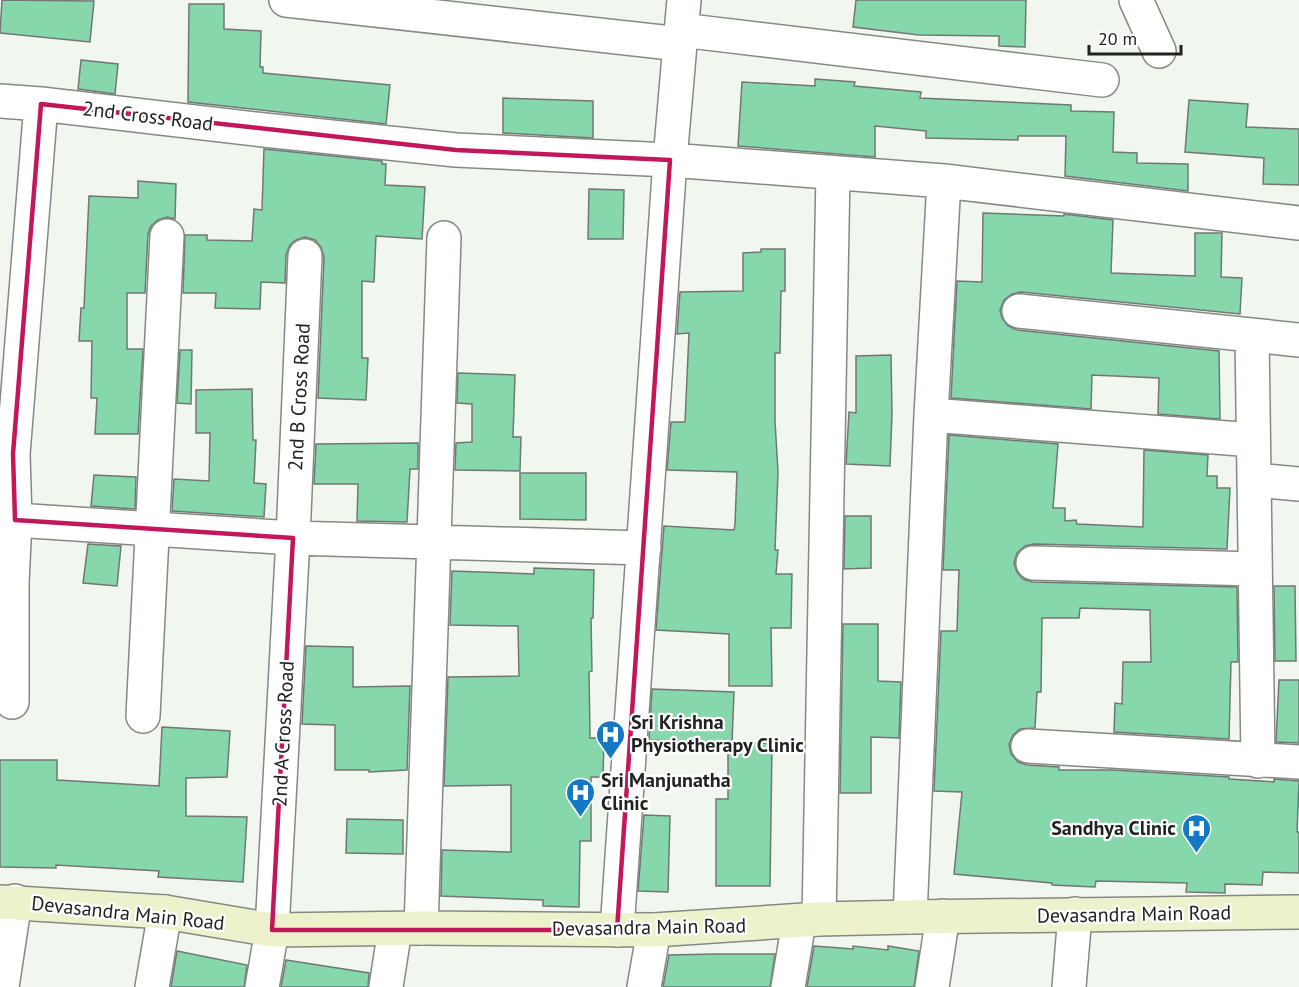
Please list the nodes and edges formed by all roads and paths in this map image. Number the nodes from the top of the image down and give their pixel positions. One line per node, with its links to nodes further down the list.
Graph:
1 (286, 0): 3 (street)
2 (1136, 0): 4 (street)
3 (682, 25): 5 (street); 8 (street)
4 (1159, 51)
5 (1102, 80)
6 (0, 101): 7 (street, 2nd Cross Road)
7 (41, 104): 8 (street, 2nd Cross Road); 15 (street)
8 (670, 160): 9 (street, 2nd Cross Road); 27 (street)
9 (833, 173): 10 (street, 2nd Cross Road); 43 (street)
10 (944, 182): 11 (street, 2nd Cross Road); 19 (street)
11 (1299, 223)
12 (167, 236): 25 (street)
13 (444, 238): 44 (street)
14 (306, 256): 26 (street, 2nd B Cross Road)
15 (13, 286): 21 (street)
16 (1019, 311): 17 (street)
17 (1252, 335): 18 (street); 20 (street)
18 (1299, 340)
19 (931, 415): 20 (street); 42 (street)
20 (1253, 440): 22 (street)
21 (7, 454): 24 (street)
22 (1254, 480): 23 (street); 29 (street)
23 (1299, 484)
24 (15, 520): 25 (street); 30 (street)
25 (152, 528): 26 (street); 32 (street)
26 (293, 538): 27 (street); 45 (street, 2nd A Cross Road)
27 (644, 548): 40 (street)
28 (1033, 563): 29 (street)
29 (1255, 569): 34 (street)
30 (6, 583): 31 (street)
31 (12, 702)
32 (143, 716)
33 (1028, 746): 34 (street)
34 (1258, 761): 35 (street)
35 (1299, 762)
36 (8, 901): 37 (main road, Devasandra Main Road); 47 (street)
37 (165, 912): 45 (main road, Devasandra Main Road); 48 (street)
38 (1299, 912): 39 (main road, Devasandra Main Road)
39 (1075, 914): 41 (main road, Devasandra Main Road); 54 (street)
40 (618, 916): 44 (main road, Devasandra Main Road); 46 (main road, Devasandra Main Road)
41 (943, 916): 42 (main road, Devasandra Main Road); 53 (street)
42 (910, 917): 43 (main road, Devasandra Main Road)
43 (809, 920): 46 (main road, Devasandra Main Road); 52 (street)
44 (408, 928): 45 (main road, Devasandra Main Road); 50 (street)
45 (272, 930): 49 (street, 2nd A Cross Road)
46 (654, 930): 51 (street)
47 (2, 987)
48 (152, 987)
49 (262, 987)
50 (386, 987)
51 (644, 987)
52 (788, 987)
53 (932, 987)
54 (1069, 987)

